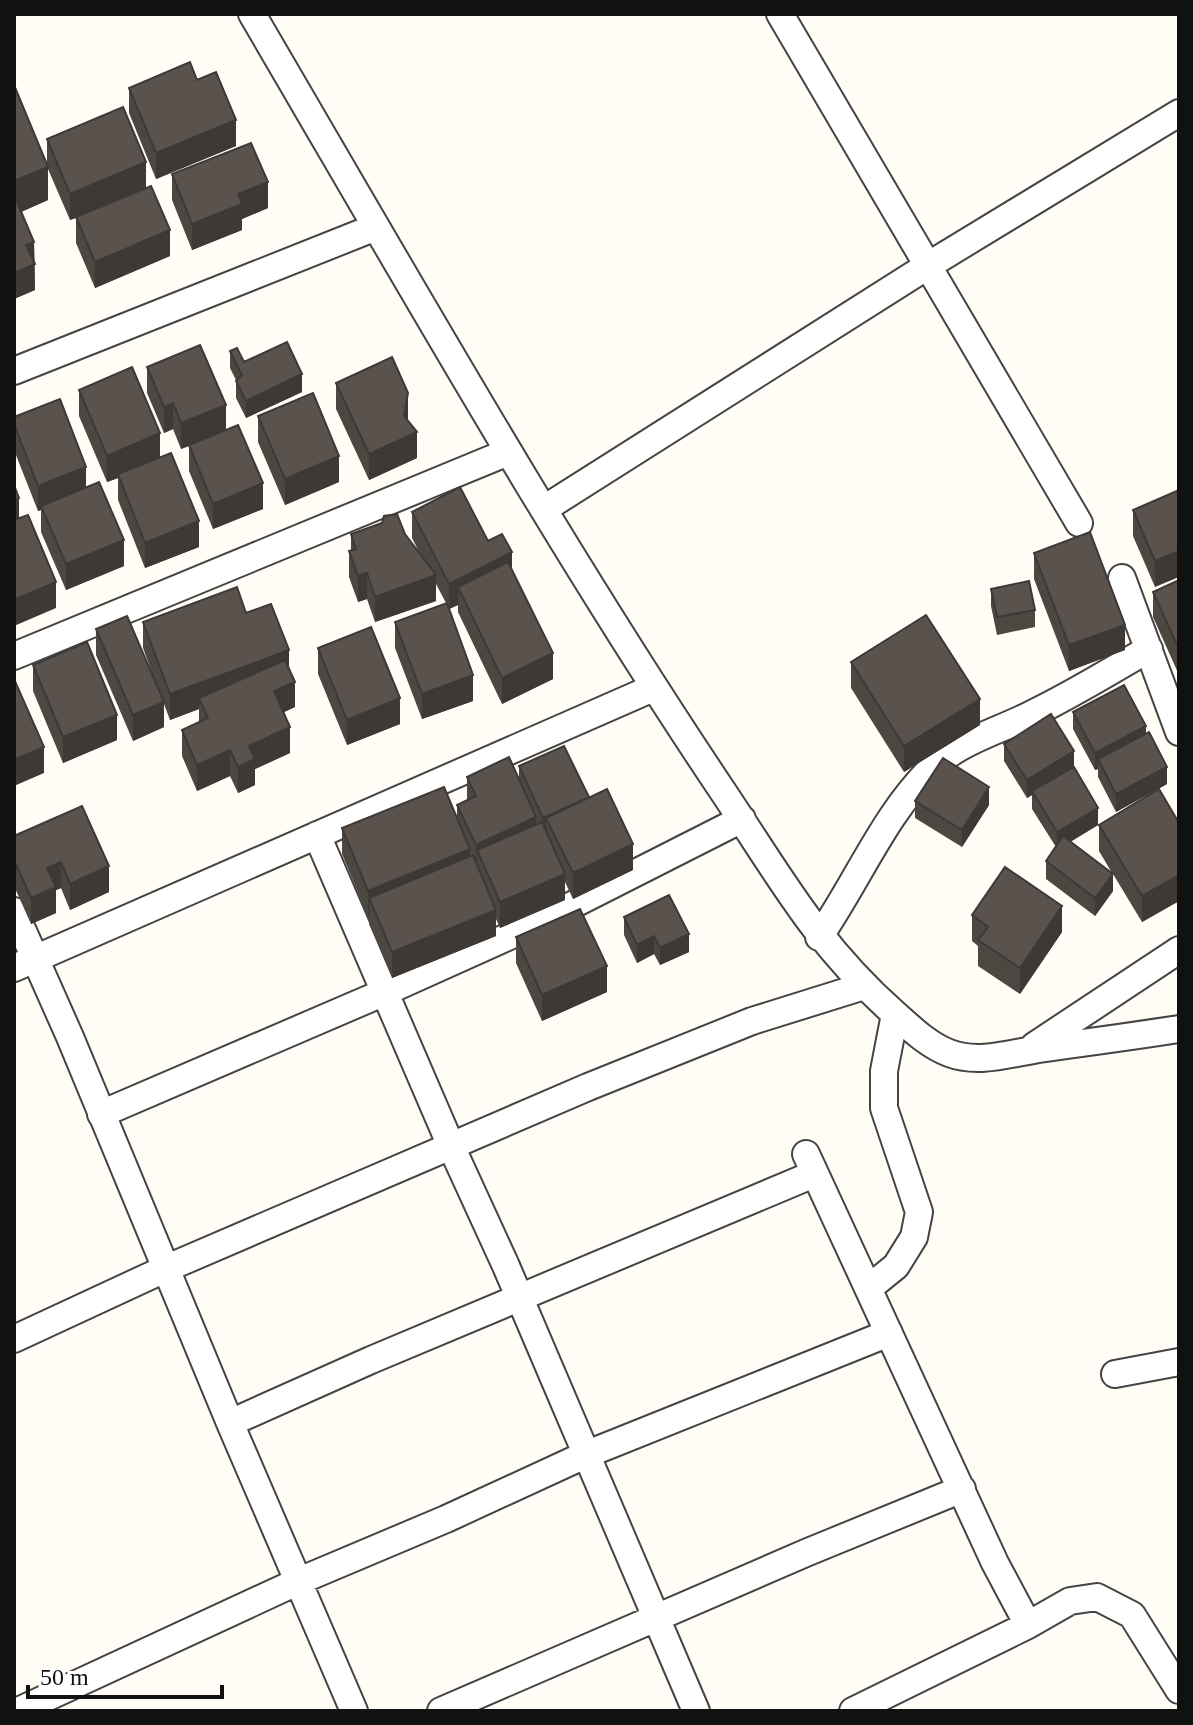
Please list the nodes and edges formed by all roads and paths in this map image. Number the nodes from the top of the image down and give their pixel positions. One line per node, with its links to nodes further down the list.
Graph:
1 (252, 14): 4 (street)
2 (780, 14): 5 (street)
3 (1179, 113): 5 (street)
4 (376, 227): 6 (street); 7 (street)
5 (929, 265): 8 (street); 9 (street)
6 (14, 371)
7 (508, 452): 8 (street); 12 (street)
8 (544, 509): 13 (street)
9 (1079, 523)
10 (1122, 578): 11 (street)
11 (1149, 649): 14 (street); 18 (street)
12 (14, 656)
13 (653, 688): 15 (street); 16 (street)
14 (1179, 732)
15 (742, 819): 18 (street); 22 (street)
16 (317, 835): 20 (street); 22 (street)
17 (14, 911): 20 (street)
18 (819, 937): 21 (street)
19 (1179, 950): 25 (street)
20 (25, 963): 26 (street)
21 (864, 986): 23 (street); 27 (street)
22 (385, 992): 26 (street); 27 (street)
23 (895, 1014): 25 (street); 29 (street)
24 (1179, 1029): 25 (street)
25 (1027, 1050)
26 (101, 1114): 28 (street)
27 (451, 1146): 28 (street); 30 (street)
28 (165, 1269): 32 (street); 35 (street)
29 (869, 1288): 30 (street); 31 (street)
30 (520, 1300): 35 (street); 36 (street)
31 (889, 1333): 36 (street); 37 (street)
32 (14, 1339)
33 (1179, 1362): 34 (street)
34 (1115, 1374)
35 (230, 1423): 38 (street)
36 (585, 1455): 38 (street); 39 (street)
37 (962, 1489): 39 (street); 40 (street)
38 (299, 1581): 43 (street); 44 (street)
39 (656, 1619): 45 (street); 46 (street)
40 (1028, 1625): 41 (street); 42 (street)
41 (1179, 1690)
42 (861, 1709)
43 (18, 1711)
44 (354, 1711)
45 (441, 1711)
46 (696, 1711)

